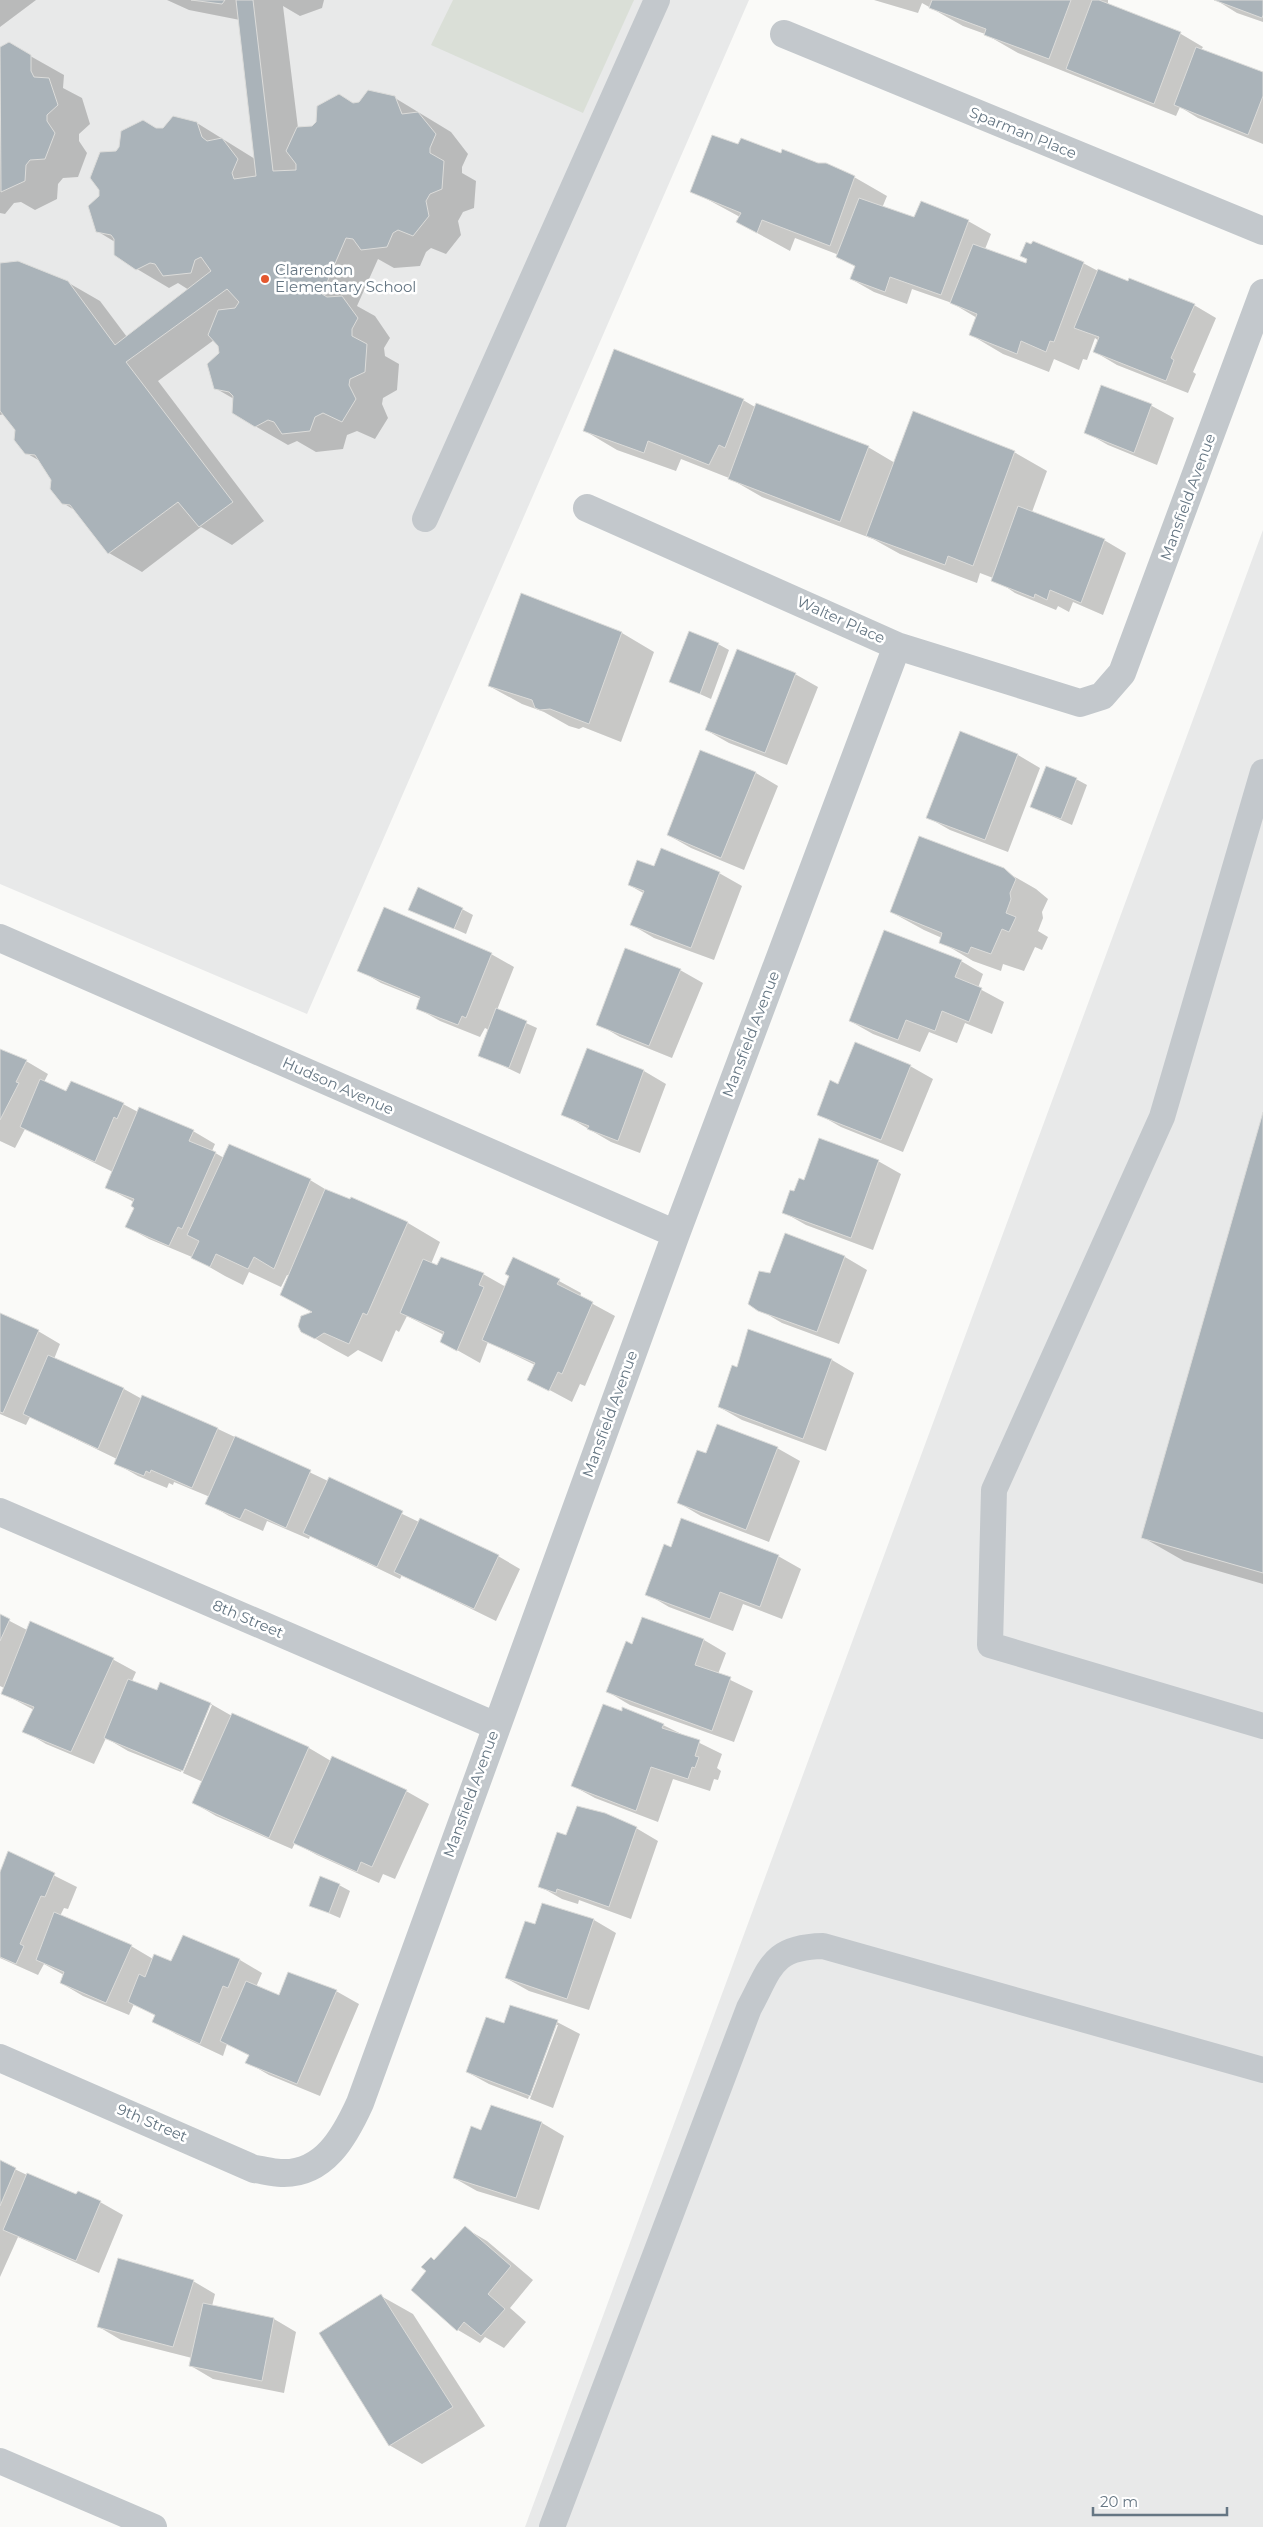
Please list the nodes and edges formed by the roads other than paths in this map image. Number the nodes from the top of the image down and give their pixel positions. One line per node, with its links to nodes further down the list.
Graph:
1 (657, 0): 6 (lane)
2 (784, 34): 3 (street, Sparman Place)
3 (1263, 231)
4 (1263, 293): 8 (street, Mansfield Avenue)
5 (587, 508): 7 (street, Walter Place)
6 (425, 519)
7 (897, 646): 8 (street, Walter Place); 11 (street, Mansfield Avenue)
8 (1102, 696)
9 (1263, 772): 14 (lane)
10 (0, 938): 11 (street, Hudson Avenue)
11 (676, 1234): 13 (street, Mansfield Avenue)
12 (0, 1512): 13 (street, 8th Street)
13 (496, 1726): 17 (street, Mansfield Avenue)
14 (1263, 1726)
15 (0, 2058): 17 (street, 9th Street)
16 (1263, 2070): 20 (lane)
17 (306, 2169)
18 (0, 2461): 19 (lane)
19 (154, 2527)
20 (552, 2527)

